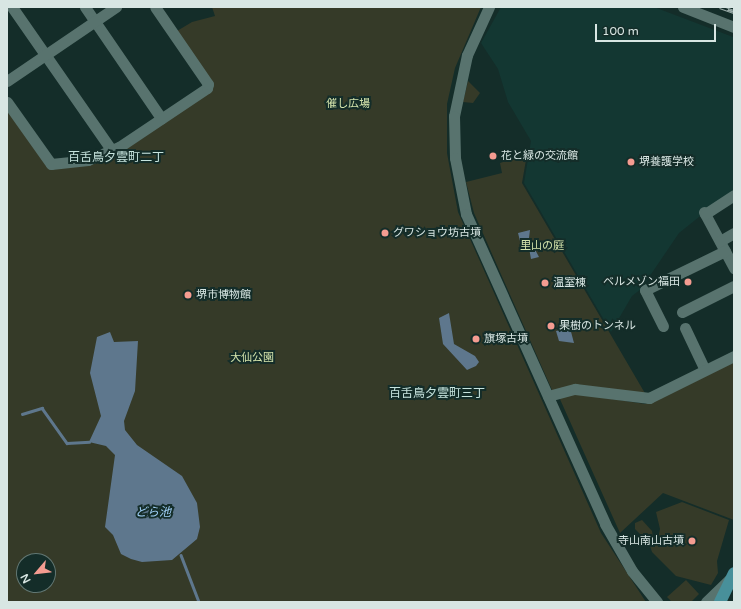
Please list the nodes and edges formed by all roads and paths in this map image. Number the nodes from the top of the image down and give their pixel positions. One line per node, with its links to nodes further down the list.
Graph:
1 (12, 7): 9 (street)
2 (85, 7): 7 (street)
3 (116, 7): 7 (street)
4 (155, 7): 12 (street)
5 (489, 7): 24 (street)
6 (683, 7): 8 (street)
7 (95, 22): 9 (street); 12 (street)
8 (734, 27)
9 (46, 56): 10 (street); 13 (street)
10 (7, 81)
11 (7, 102): 13 (street)
12 (161, 118): 13 (street)
13 (112, 151)
14 (734, 195): 16 (street)
15 (734, 233): 16 (street)
16 (722, 246): 17 (street); 20 (street)
17 (734, 268)
18 (734, 286): 19 (street)
19 (682, 312)
20 (663, 326)
21 (685, 328): 23 (street)
22 (734, 356): 23 (street)
23 (704, 368): 24 (street)
24 (548, 396): 26 (street)
25 (731, 576): 27 (street); 28 (main road)
26 (657, 602)
27 (706, 602)
28 (720, 602)

